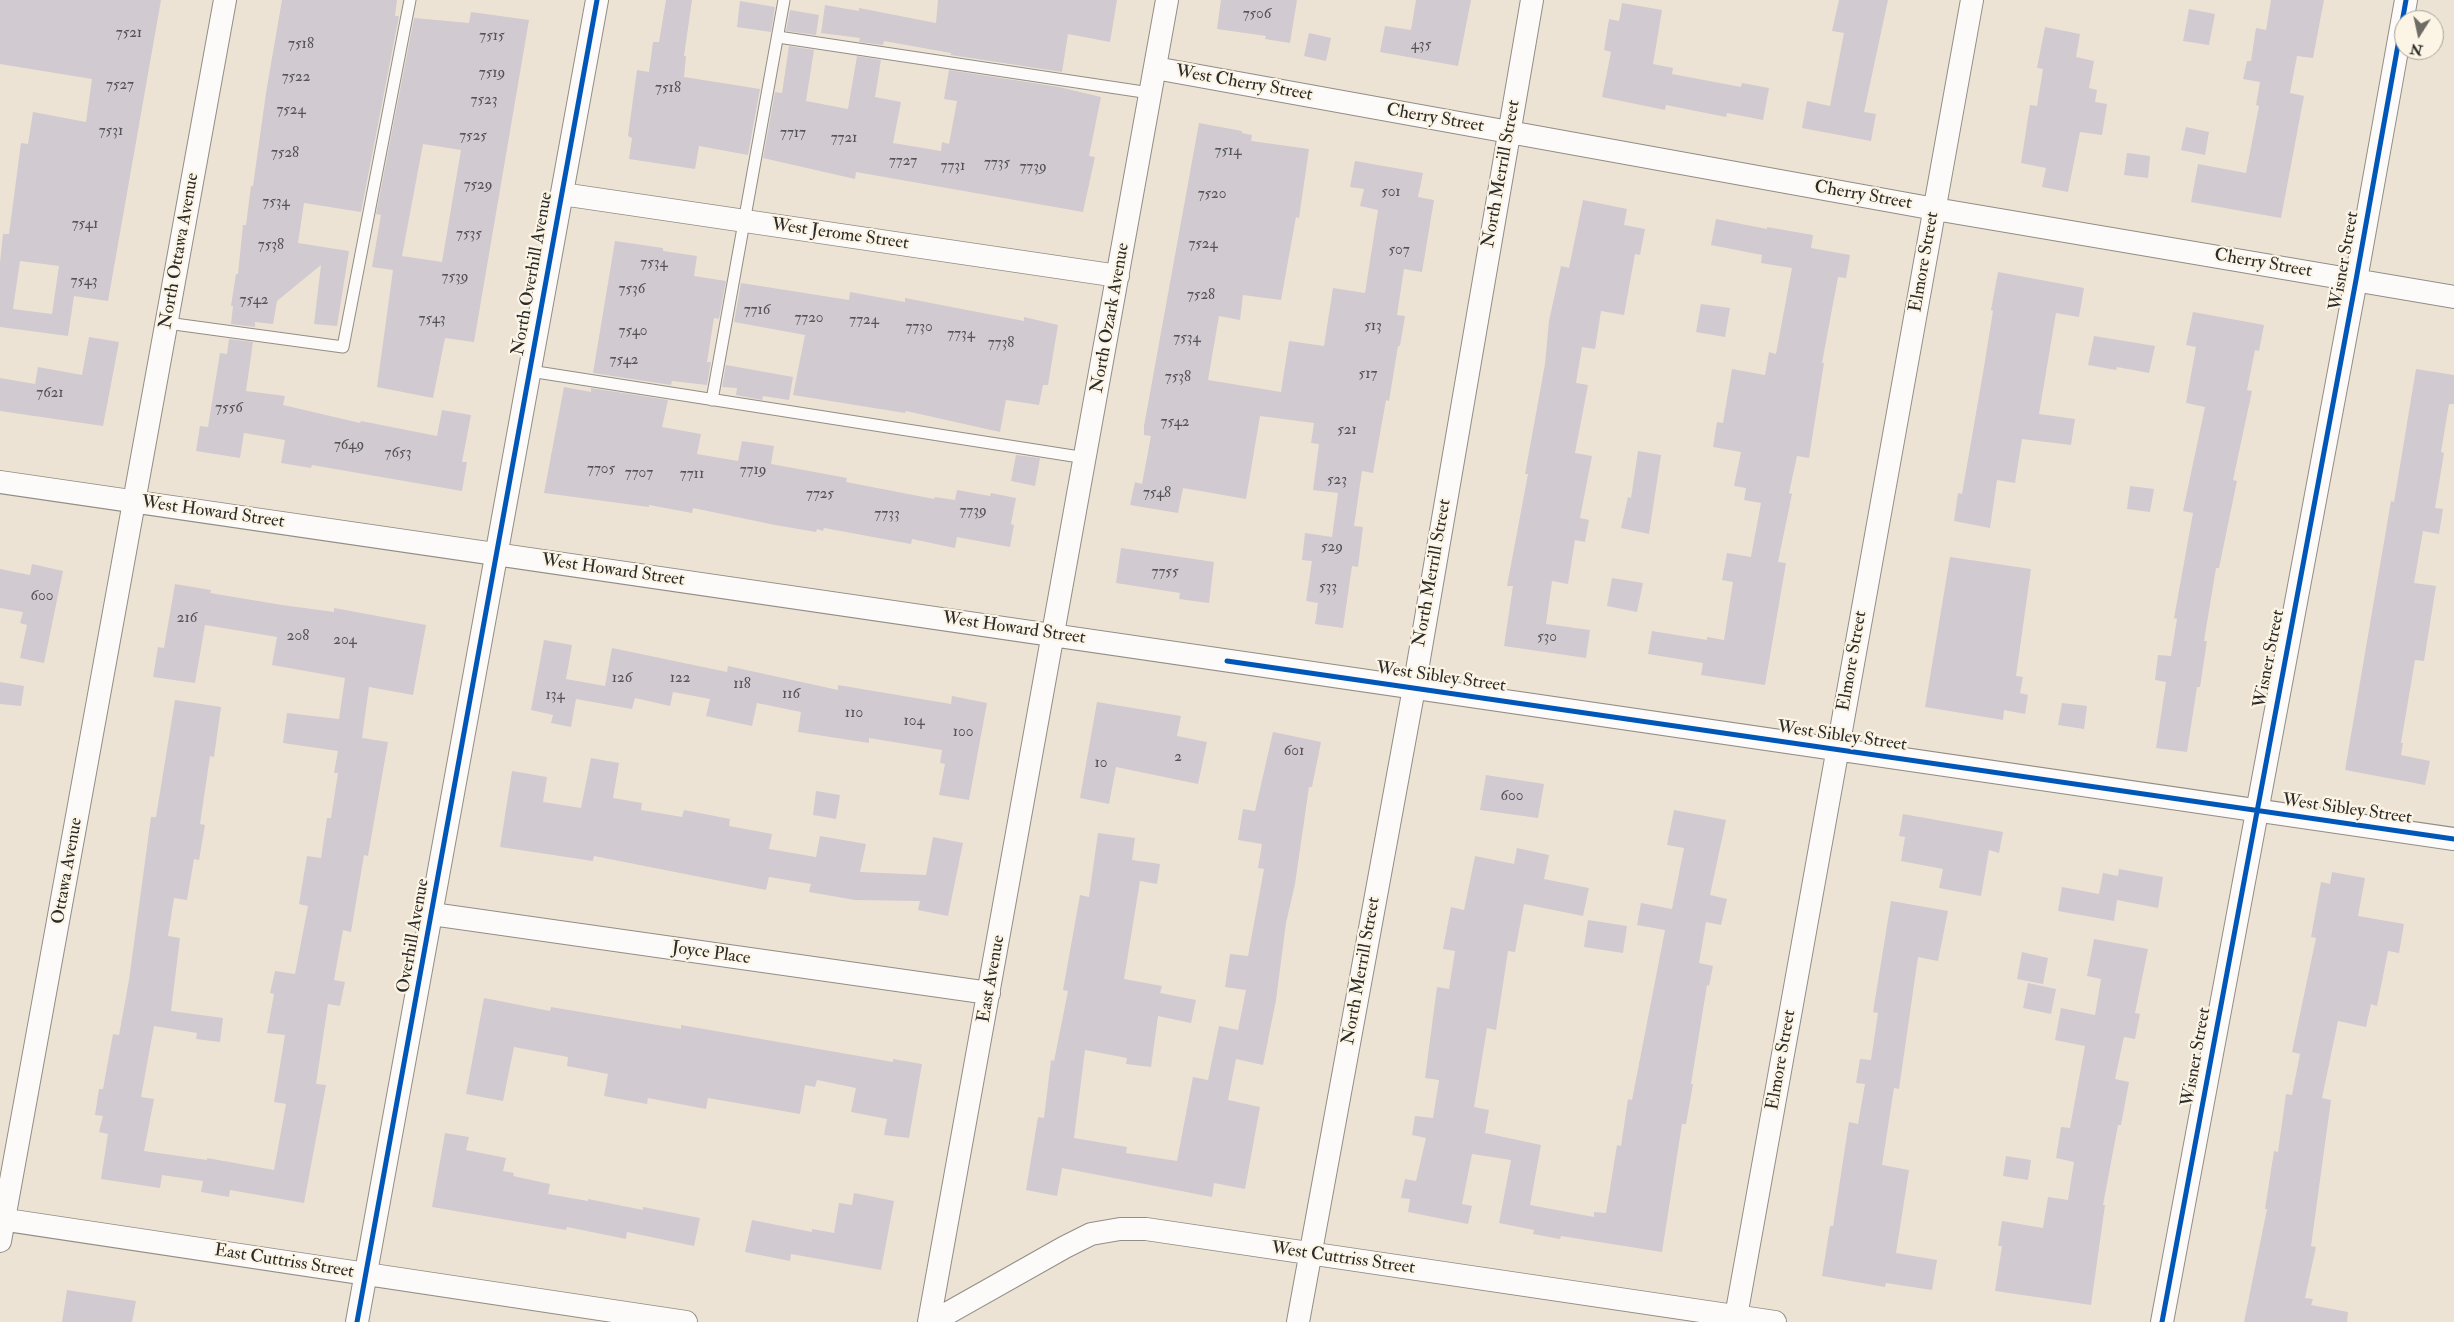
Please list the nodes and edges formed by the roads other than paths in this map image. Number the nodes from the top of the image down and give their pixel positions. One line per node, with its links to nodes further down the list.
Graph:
1 (225, 0): 20 (street, North Ottawa Avenue)
2 (410, 0): 20 (lane)
3 (597, 0): 14 (street, North Overhill Avenue)
4 (784, 0): 9 (lane)
5 (1167, 0): 10 (street, North Ozark Avenue)
6 (1532, 0): 13 (street, North Merrill Street)
7 (1972, 0): 15 (street, Elmore Street)
8 (2406, 0): 18 (street, Wisner Street)
9 (778, 37): 11 (lane); 16 (lane)
10 (1155, 68): 11 (street, North Ozark Avenue); 12 (street, West Cherry Street)
11 (1150, 93): 17 (street, North Ozark Avenue)
12 (1333, 100): 13 (street, Cherry Street)
13 (1508, 132): 15 (street, Cherry Street); 29 (street, North Merrill Street)
14 (562, 194): 16 (street, West Jerome Street); 21 (street, North Overhill Avenue)
15 (1935, 209): 18 (street, Cherry Street); 30 (street, Elmore Street)
16 (745, 221): 17 (street, West Jerome Street); 22 (lane)
17 (1118, 276): 23 (street, North Ozark Avenue)
18 (2356, 280): 19 (street, Cherry Street); 31 (street, Wisner Street)
19 (2454, 297)
20 (167, 323): 25 (street, North Ottawa Avenue)
21 (530, 371): 22 (lane); 26 (street, North Overhill Avenue)
22 (712, 400): 23 (lane)
23 (1086, 458): 27 (street, North Ozark Avenue)
24 (0, 482): 25 (street, West Howard Street)
25 (135, 501): 26 (street, West Howard Street); 35 (street, Ottawa Avenue)
26 (496, 554): 27 (street, West Howard Street); 33 (street, Overhill Avenue)
27 (1054, 635): 28 (street, West Howard Street); 34 (street, East Avenue)
28 (1226, 661): 29 (street, West Sibley Street)
29 (1414, 688): 30 (street, West Sibley Street); 36 (street, North Merrill Street)
30 (1837, 750): 31 (street, West Sibley Street); 38 (street, Elmore Street)
31 (2256, 811): 32 (street, West Sibley Street); 44 (street, Wisner Street)
32 (2454, 839)
33 (432, 914): 34 (street, Joyce Place); 37 (street, Overhill Avenue)
34 (989, 993): 41 (street, East Avenue)
35 (1, 1227): 37 (street, East Cuttriss Street)
36 (1310, 1254): 38 (street, West Cuttriss Street); 41 (street, West Cuttriss Street); 42 (street, North Merrill Street)
37 (365, 1274): 39 (street, Overhill Avenue); 40 (street, East Cuttriss Street)
38 (1735, 1319): 43 (street, West Cuttriss Street)
39 (357, 1322)
40 (686, 1322)
41 (930, 1322)
42 (1298, 1322)
43 (1775, 1322)
44 (2162, 1322)

